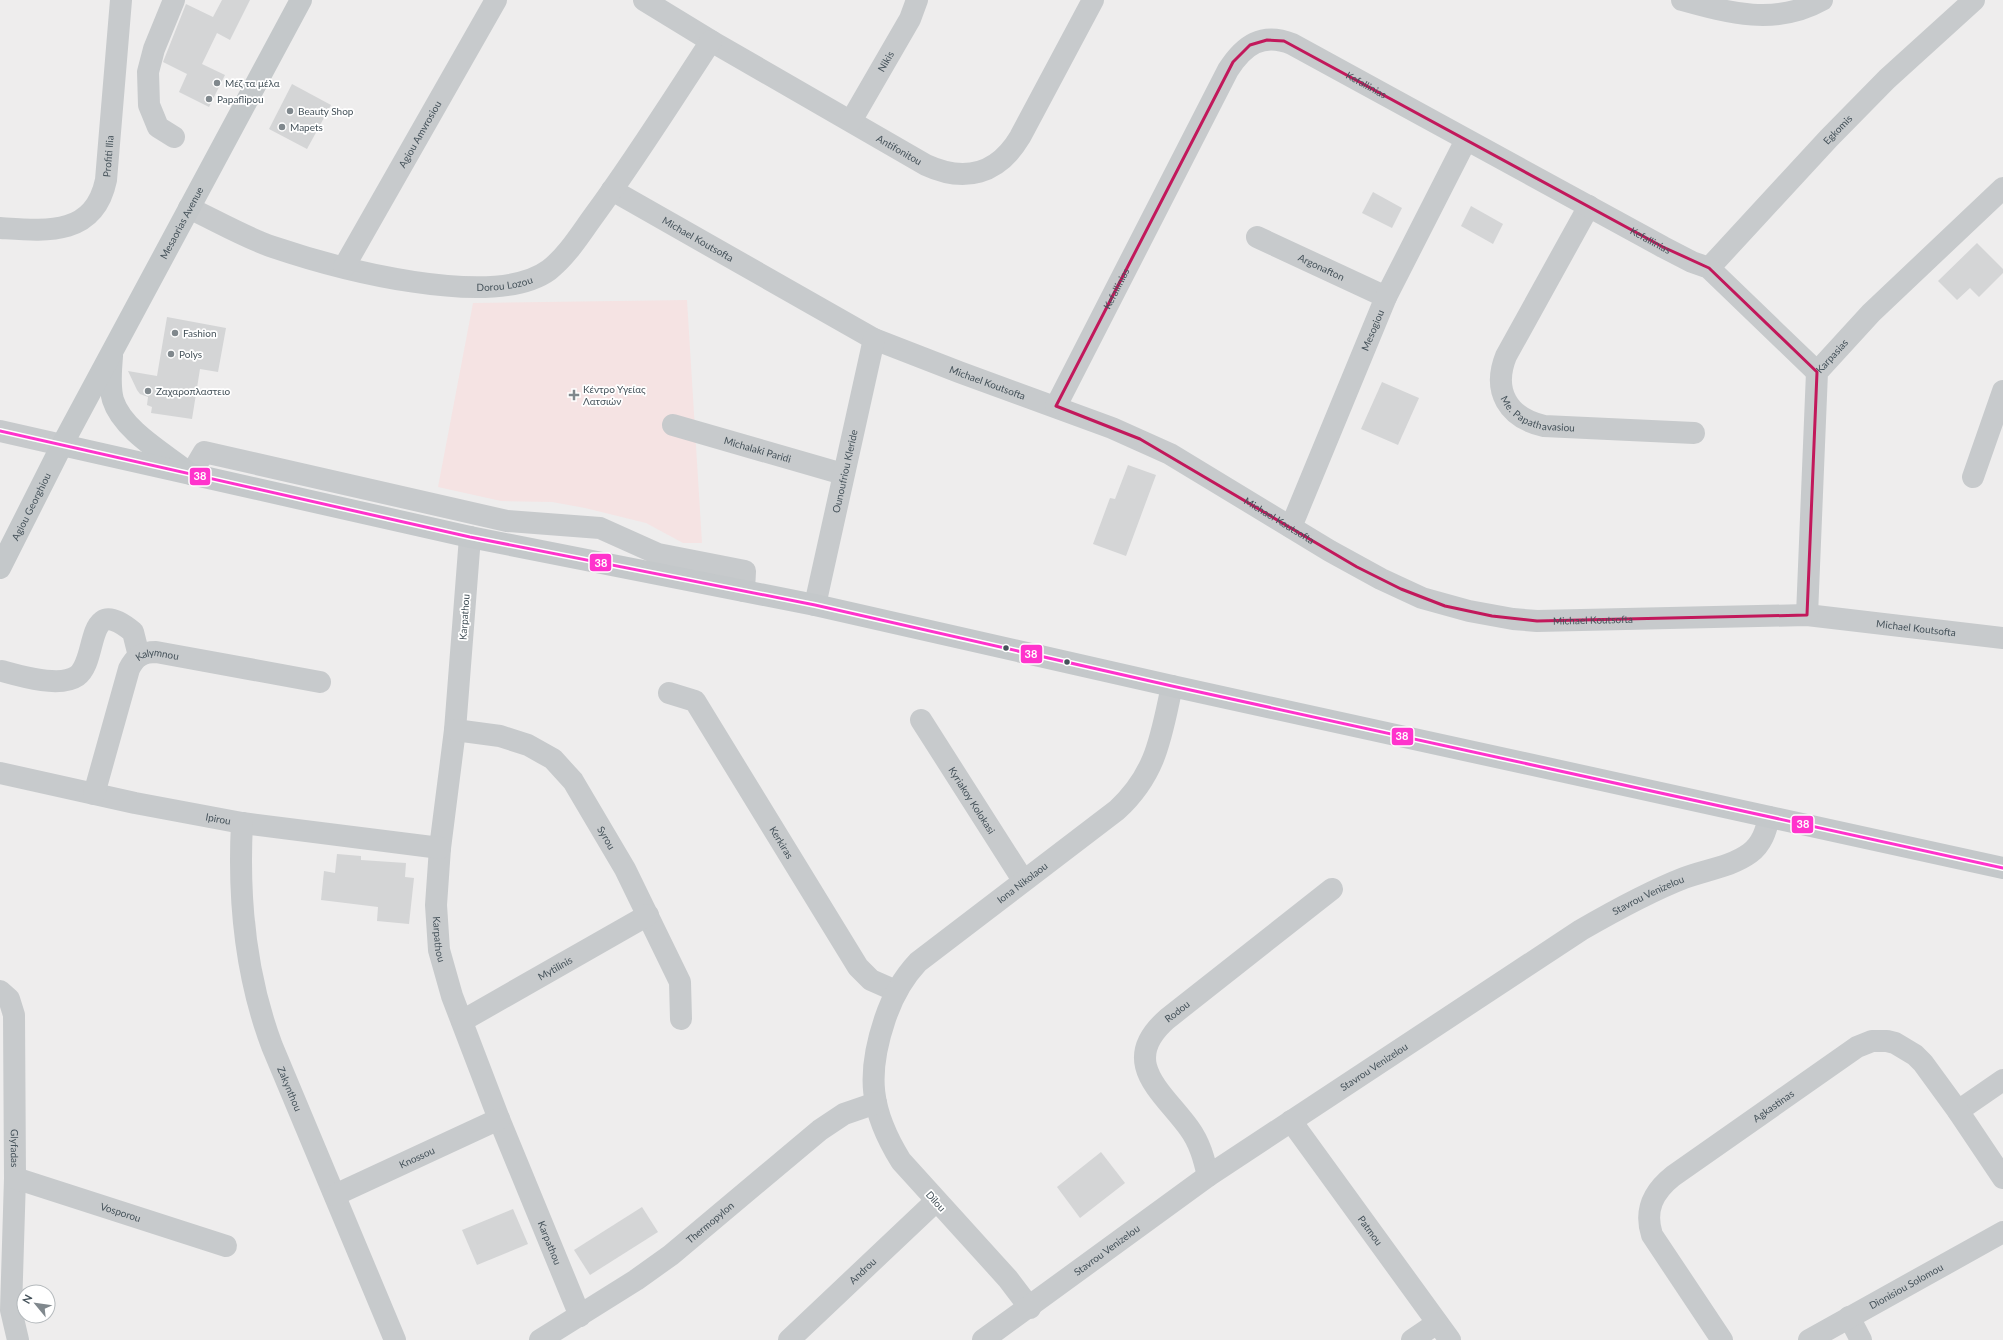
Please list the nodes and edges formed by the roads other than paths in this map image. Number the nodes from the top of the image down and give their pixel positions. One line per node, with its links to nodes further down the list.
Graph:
1 (121, 0): 20 (street, Profiti Ilia)
2 (174, 0): 14 (street)
3 (496, 0): 22 (street, Agiou Amvrosiou)
4 (644, 0): 12 (street, Antifonitou)
5 (917, 0): 13 (street, Nikis)
6 (1093, 0): 13 (street, Antifonitou)
7 (1682, 0): 11 (street)
8 (1822, 0): 11 (street)
9 (1974, 0): 23 (street, Egkomis)
10 (298, 1): 19 (main road, Mesaorias Avenue)
11 (1801, 4)
12 (711, 41): 13 (street, Antifonitou); 16 (street, Dorou Lozou)
13 (851, 121)
14 (174, 137)
15 (1466, 140): 18 (street, Kefallinias); 24 (street, Mesogiou); 29 (street, Kefallinias)
16 (612, 190): 22 (street, Dorou Lozou); 25 (street, Michael Koutsofta)
17 (2000, 198): 27 (street, Karpasias)
18 (1589, 206): 23 (street, Kefallinias); 32 (street, Me. Papathavasiou)
19 (189, 208): 22 (street, Dorou Lozou); 26 (main road, Mesaorias Avenue)
20 (0, 228)
21 (1257, 237): 24 (street, Argonafton)
22 (344, 267)
23 (1709, 268): 27 (street, Kefallinias)
24 (1386, 297): 37 (street, Mesogiou)
25 (874, 339): 29 (street, Michael Koutsofta); 35 (street, Ounoufriou Kleride)
26 (112, 351): 33 (main road, Mesaorias Avenue); 34 (main road)
27 (1817, 372): 42 (street, Karpasias)
28 (2003, 391): 36 (street)
29 (1056, 406): 37 (street, Michael Koutsofta)
30 (673, 424): 35 (street, Michalaki Paridi)
31 (0, 431): 33 (street)
32 (1694, 433)
33 (62, 445): 34 (main road); 39 (main road, Agiou Georghiou)
34 (191, 474): 38 (main road); 40 (street)
35 (843, 474): 41 (street, Ounoufriou Kleride)
36 (1973, 477)
37 (1291, 527): 42 (street, Michael Koutsofta)
38 (470, 537): 40 (main road); 50 (street, Karpathou)
39 (0, 568)
40 (744, 591): 41 (main road)
41 (815, 605): 47 (main road)
42 (1807, 615): 43 (street, Michael Koutsofta)
43 (2003, 638)
44 (139, 656): 45 (street); 46 (street, Kalymnou); 52 (street, Kalymnou)
45 (2, 671)
46 (320, 682)
47 (1172, 686): 53 (main road); 57 (street, Iona Nikolaou)
48 (669, 693): 61 (street, Kerkiras)
49 (921, 720): 57 (street, Kyriakoy Kolokasi)
50 (455, 730): 55 (street, Karpathou); 59 (street, Syrou)
51 (0, 772): 52 (street, Ipirou)
52 (94, 794): 54 (street, Ipirou)
53 (1769, 817): 56 (main road); 69 (street, Stavrou Venizelou)
54 (242, 823): 55 (street, Ipirou); 73 (street, Zakynthou)
55 (440, 848): 63 (street, Karpathou)
56 (2003, 868)
57 (1023, 880): 61 (street, Iona Nikolaou)
58 (1332, 889): 70 (street, Rodou)
59 (648, 915): 62 (street, Syrou); 63 (street, Mytilinis)
60 (0, 991): 71 (street, Glyfadas)
61 (896, 991): 64 (street, Iona Nikolaou)
62 (681, 1019)
63 (462, 1021): 68 (street, Karpathou)
64 (872, 1078): 66 (street, Dilou)
65 (2003, 1080): 67 (street)
66 (876, 1103): 74 (street, Dilou); 79 (street, Thermopylon)
67 (1958, 1111): 72 (street, Agkastinas); 89 (street, Agkastinas)
68 (499, 1119): 73 (street, Knossou); 79 (street, Karpathou)
69 (1291, 1121): 70 (street, Stavrou Venizelou); 81 (street, Patmou)
70 (1208, 1176): 77 (street, Stavrou Venizelou)
71 (15, 1178): 76 (street, Vosporou); 78 (street, Glyfadas)
72 (2003, 1178)
73 (336, 1195): 83 (street, Zakynthou)
74 (936, 1201): 77 (street, Dilou); 85 (street, Androu)
75 (2003, 1232): 80 (street, Dionisiou Solomou)
76 (226, 1246)
77 (1030, 1308): 86 (street, Stavrou Venizelou)
78 (6, 1309): 82 (street, Glyfadas)
79 (580, 1316): 84 (street, Thermopylon)
80 (1849, 1317): 90 (street, Dionisiou Solomou); 91 (street)
81 (1437, 1323): 87 (street); 88 (street, Patmou)
82 (18, 1340)
83 (396, 1340)
84 (540, 1340)
85 (789, 1340)
86 (983, 1340)
87 (1412, 1340)
88 (1450, 1340)
89 (1722, 1340)
90 (1809, 1340)
91 (1861, 1340)

